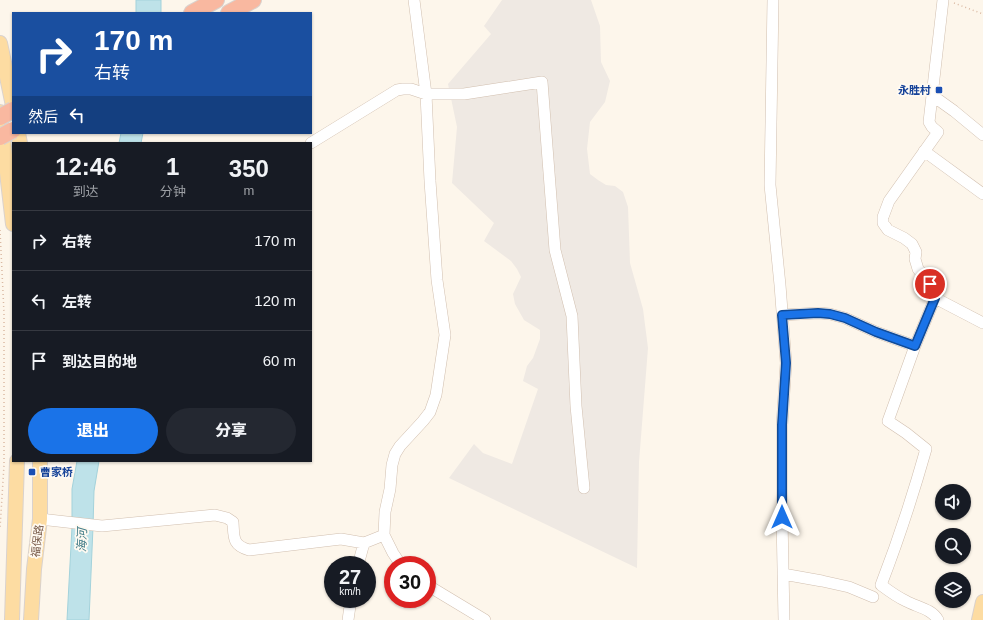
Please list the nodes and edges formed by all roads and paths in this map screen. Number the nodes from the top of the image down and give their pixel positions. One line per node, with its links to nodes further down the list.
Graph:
1 (216, 0): 7 (highway)
2 (254, 0): 8 (highway)
3 (414, 0): 11 (street)
4 (773, 0): 26 (street)
5 (943, 0): 12 (street)
6 (954, 3): 9 (path)
7 (194, 12)
8 (231, 12)
9 (983, 14)
10 (0, 43): 13 (main road)
11 (426, 94): 20 (street); 31 (street); 34 (street)
12 (933, 96): 18 (street); 21 (street)
13 (12, 101)
14 (12, 110): 16 (highway, bridge)
15 (0, 112): 23 (main road)
16 (0, 116)
17 (12, 131): 19 (highway, bridge)
18 (983, 135)
19 (0, 137)
20 (312, 142)
21 (924, 151): 22 (street); 25 (street)
22 (983, 194)
23 (12, 215)
24 (0, 230): 33 (path)
25 (935, 298): 27 (street); 28 (street)
26 (782, 315): 28 (street); 38 (street)
27 (983, 323)
28 (915, 346): 48 (street)
29 (17, 462): 43 (main road, 福保路)
30 (40, 462): 32 (main road, 福保路)
31 (584, 488)
32 (40, 519): 35 (street); 44 (main road, 福保路)
33 (0, 529)
34 (384, 535): 35 (street); 37 (street)
35 (364, 543): 36 (street)
36 (360, 556)
37 (394, 556)
38 (783, 574): 40 (street); 47 (street)
39 (436, 590): 46 (street)
40 (873, 597)
41 (983, 602): 49 (main road)
42 (350, 608): 45 (street)
43 (12, 620)
44 (31, 620)
45 (348, 620)
46 (485, 620)
47 (784, 620)
48 (938, 620)
49 (979, 620)

